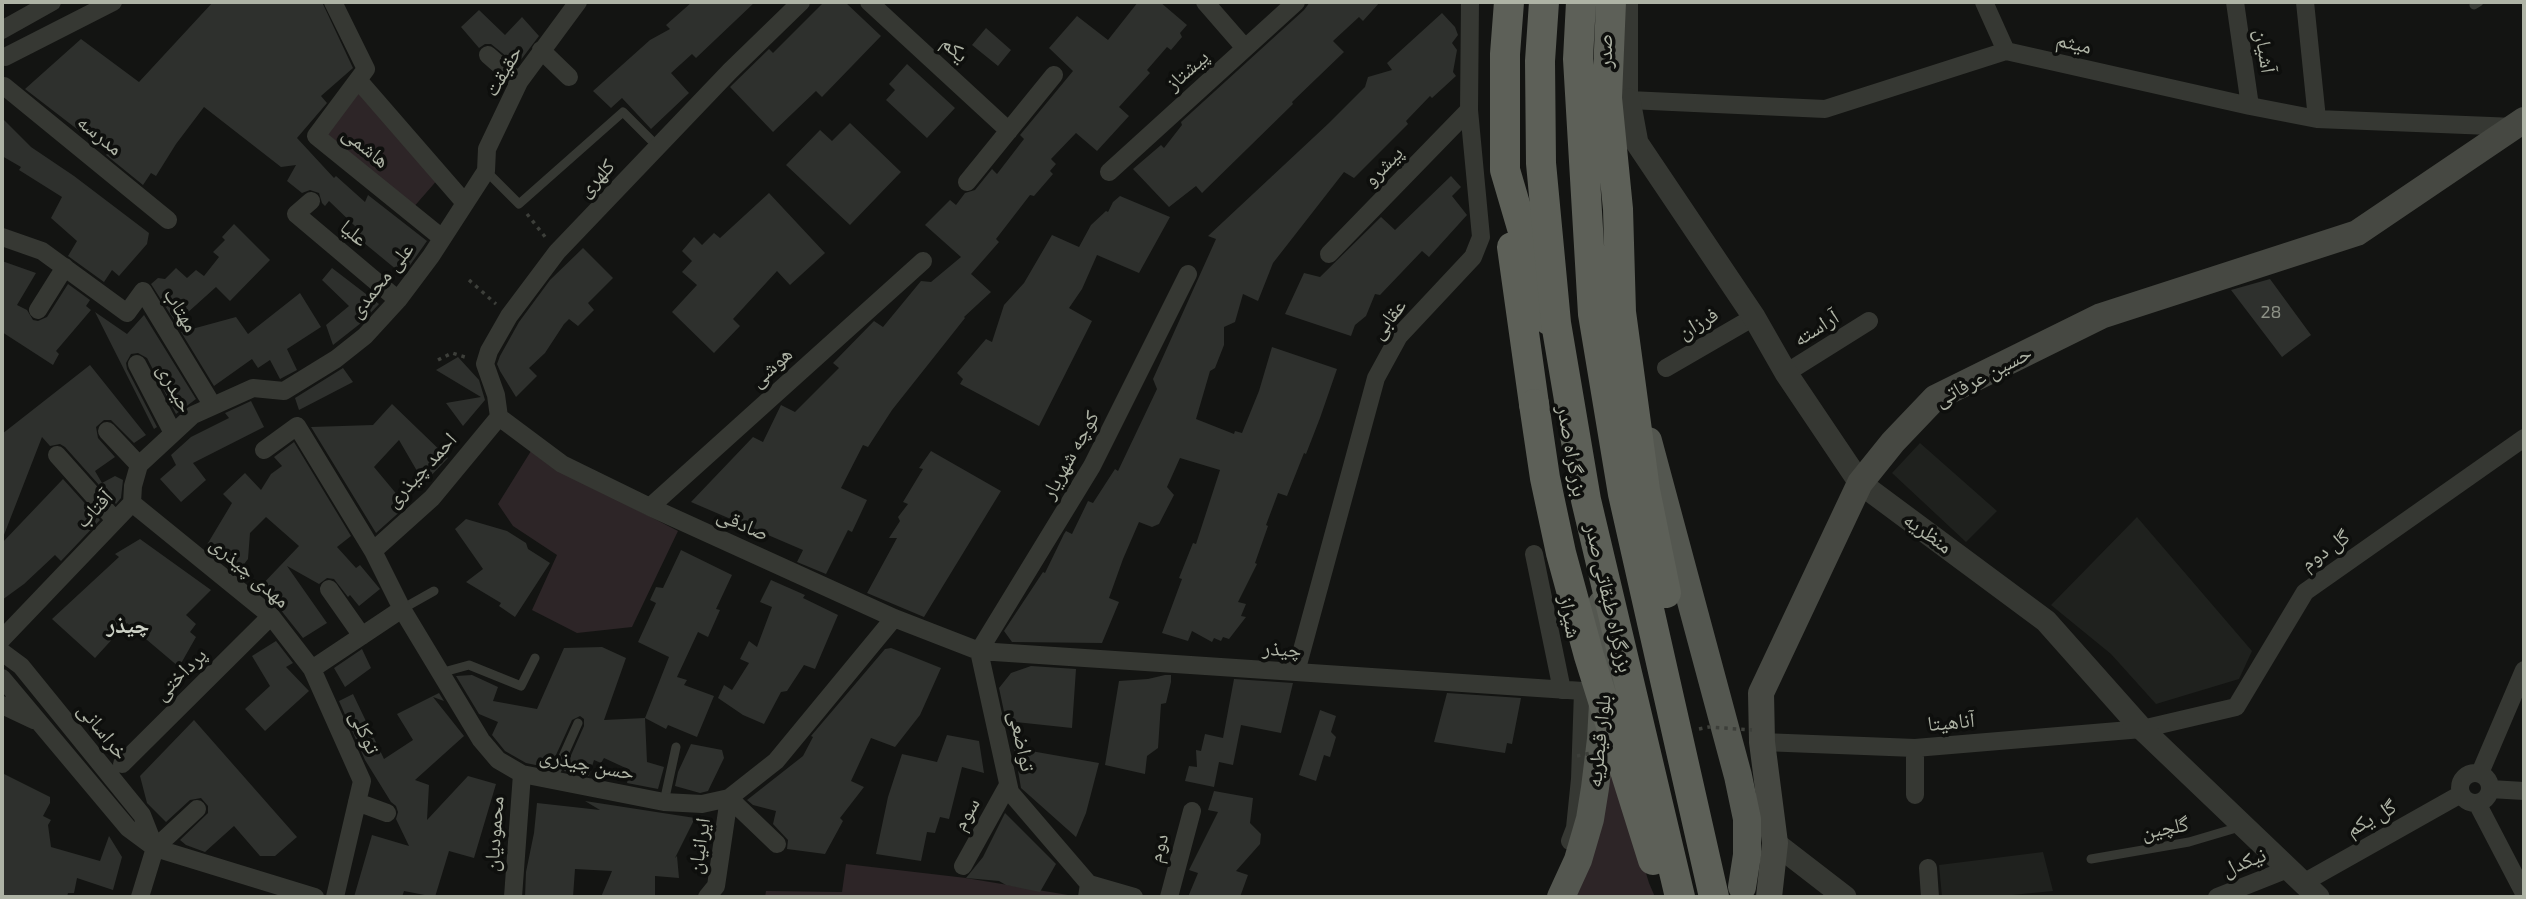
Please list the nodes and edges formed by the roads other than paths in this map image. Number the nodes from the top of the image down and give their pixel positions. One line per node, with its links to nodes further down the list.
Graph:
1 (52, 2): 18 (street)
2 (113, 2): 22 (street)
3 (333, 2): 26 (street)
4 (578, 2): 20 (street, حقیقت)
5 (801, 2): 35 (street, کلهری)
6 (869, 2): 34 (street, یکم)
7 (1205, 2): 19 (street)
8 (1296, 2): 19 (street, پیشتاز)
9 (1470, 2): 31 (street, عقابی)
10 (1509, 2): 37 (highway, بزرگراه صدر)
11 (1544, 2): 133 (highway, بزرگراه طبقاتی صدر, bridge)
12 (1583, 2): 36 (highway); 111 (highway, بزرگراه طبقاتی صدر, bridge)
13 (1611, 2): 111 (highway, bridge)
14 (1629, 2): 29 (street, صدر)
15 (1984, 2): 21 (street)
16 (2235, 2): 30 (street, آشیان)
17 (2305, 2): 32 (street)
18 (2, 30)
19 (1245, 48): 39 (street, پیشتاز)
20 (541, 50): 25 (street); 27 (street, حقیقت)
21 (2006, 51): 29 (street); 30 (street, میثم)
22 (3, 54): 28 (street)
23 (488, 54): 27 (street)
24 (1054, 75): 34 (street)
25 (569, 77)
26 (359, 80): 42 (street, هاشمی); 45 (street, هاشمی)
27 (519, 82): 38 (street, حقیقت)
28 (3, 88): 43 (street, مدرسه)
29 (1629, 100): 52 (street, منظریه)
30 (2250, 106): 32 (street, میثم)
31 (1469, 110): 46 (street, پیشرو); 84 (street, عقابی)
32 (2317, 119): 33 (street, میثم)
33 (2519, 123): 65 (main road, حسین عرفاتی)
34 (1009, 131): 40 (street)
35 (658, 147): 38 (lane); 58 (street, کلهری)
36 (1588, 162): 122 (highway); 122 (main road)
37 (1505, 170): 71 (highway, بزرگراه صدر); 132 (highway, bridge)
38 (485, 171): 42 (street, علی محمدی)
39 (1109, 172)
40 (967, 182)
41 (311, 201): 50 (street, علیا)
42 (465, 203): 45 (street, علی محمدی)
43 (168, 220)
44 (2, 237): 48 (street, مهتاب)
45 (442, 238): 50 (street, علی محمدی)
46 (1329, 254)
47 (923, 261): 67 (street, هوشی)
48 (65, 267): 51 (street); 57 (street, مهتاب)
49 (1188, 274): 79 (street, کوچه شهریار)
50 (398, 300): 57 (street, علی محمدی)
51 (38, 310)
52 (1754, 317): 55 (street, فرزان); 56 (street, منظریه)
53 (1869, 321): 56 (street, آراسته)
54 (137, 364): 60 (street, حیدری)
55 (1666, 368)
56 (1786, 373): 65 (street, منظریه)
57 (213, 405): 60 (street)
58 (499, 417): 67 (street, صادقی); 69 (street, احمد چیذری)
59 (107, 431): 64 (street)
60 (173, 433): 64 (street)
61 (2524, 438): 91 (street, گل دوم)
62 (264, 450): 69 (street, حسن چیذری)
63 (57, 455): 68 (street)
64 (139, 465): 66 (street, آفتاب)
65 (1860, 483): 91 (street, منظریه); 92 (main road, حسین عرفاتی)
66 (132, 503): 68 (street, آفتاب); 75 (street, مهدی چیذری)
67 (650, 506): 76 (street, صادقی)
68 (115, 520): 78 (street, آفتاب)
69 (373, 551): 74 (street, حسن چیذری)
70 (1534, 554): 87 (street, شیراز)
71 (1601, 580): 131 (main road, بلوار قیطریه); 133 (highway, بزرگراه صدر)
72 (329, 589): 77 (street)
73 (434, 591): 74 (lane)
74 (402, 609): 77 (street); 85 (street, حسن چیذری)
75 (271, 616): 82 (street, مهدی چیذری); 95 (street, پرداختی)
76 (894, 618): 79 (street, صادقی); 104 (street, حسن چیذری)
77 (362, 636): 82 (street)
78 (2, 639)
79 (979, 651): 84 (street, چیذر); 99 (street, تواضعی)
80 (2, 652): 115 (street, خراسانی)
81 (535, 658): 85 (lane)
82 (312, 669): 105 (street, توکلی)
83 (2524, 670): 96 (street)
84 (1296, 672): 87 (street, چیذر)
85 (439, 673): 97 (street, حسن چیذری)
86 (2, 678): 89 (street, خراسانی)
87 (1562, 690): 130 (street, چیذر)
88 (2, 705): 89 (street)
89 (40, 723): 115 (street, خراسانی)
90 (578, 723): 98 (lane)
91 (2142, 729): 94 (street, آناهیتا); 112 (street, منظریه)
92 (1762, 742): 94 (street, آناهیتا); 113 (main road, حسین عرفاتی)
93 (676, 747): 106 (lane)
94 (1914, 748): 103 (street)
95 (122, 764)
96 (2480, 773): 100 (street); 102 (street)
97 (522, 774): 98 (street, حسن چیذری); 126 (street, محمودیان)
98 (552, 781): 106 (street, حسن چیذری)
99 (1009, 785): 117 (street, سوم); 120 (street, تواضعی)
100 (2490, 789): 101 (street); 107 (street)
101 (2524, 791)
102 (2461, 794): 107 (street); 119 (street, گل یکم)
103 (1915, 795)
104 (729, 798): 106 (street, حسن چیذری); 114 (street); 127 (street, ایرانیان)
105 (357, 802): 110 (street); 125 (street, توکلی)
106 (664, 802)
107 (2477, 803): 121 (street)
108 (198, 809): 115 (street)
109 (1192, 811): 129 (street, دوم)
110 (387, 813)
111 (1699, 824): 122 (highway, بزرگراه طبقاتی صدر, bridge)
112 (2244, 826): 116 (lane, گلچین); 119 (street, منظریه)
113 (1775, 843): 134 (main road, حسین عرفاتی); 135 (street)
114 (777, 844)
115 (155, 848): 123 (street); 124 (street)
116 (2091, 859)
117 (963, 866)
118 (1928, 869): 136 (street)
119 (2303, 883): 137 (street, نیکدل)
120 (1088, 891): 128 (street)
121 (2524, 893)
122 (1725, 894)
123 (140, 897)
124 (315, 897)
125 (335, 897)
126 (513, 897)
127 (707, 897)
128 (1134, 897)
129 (1169, 897)
130 (1553, 897)
131 (1561, 897)
132 (1666, 897)
133 (1678, 897)
134 (1769, 897)
135 (1844, 897)
136 (1930, 897)
137 (2217, 897)

